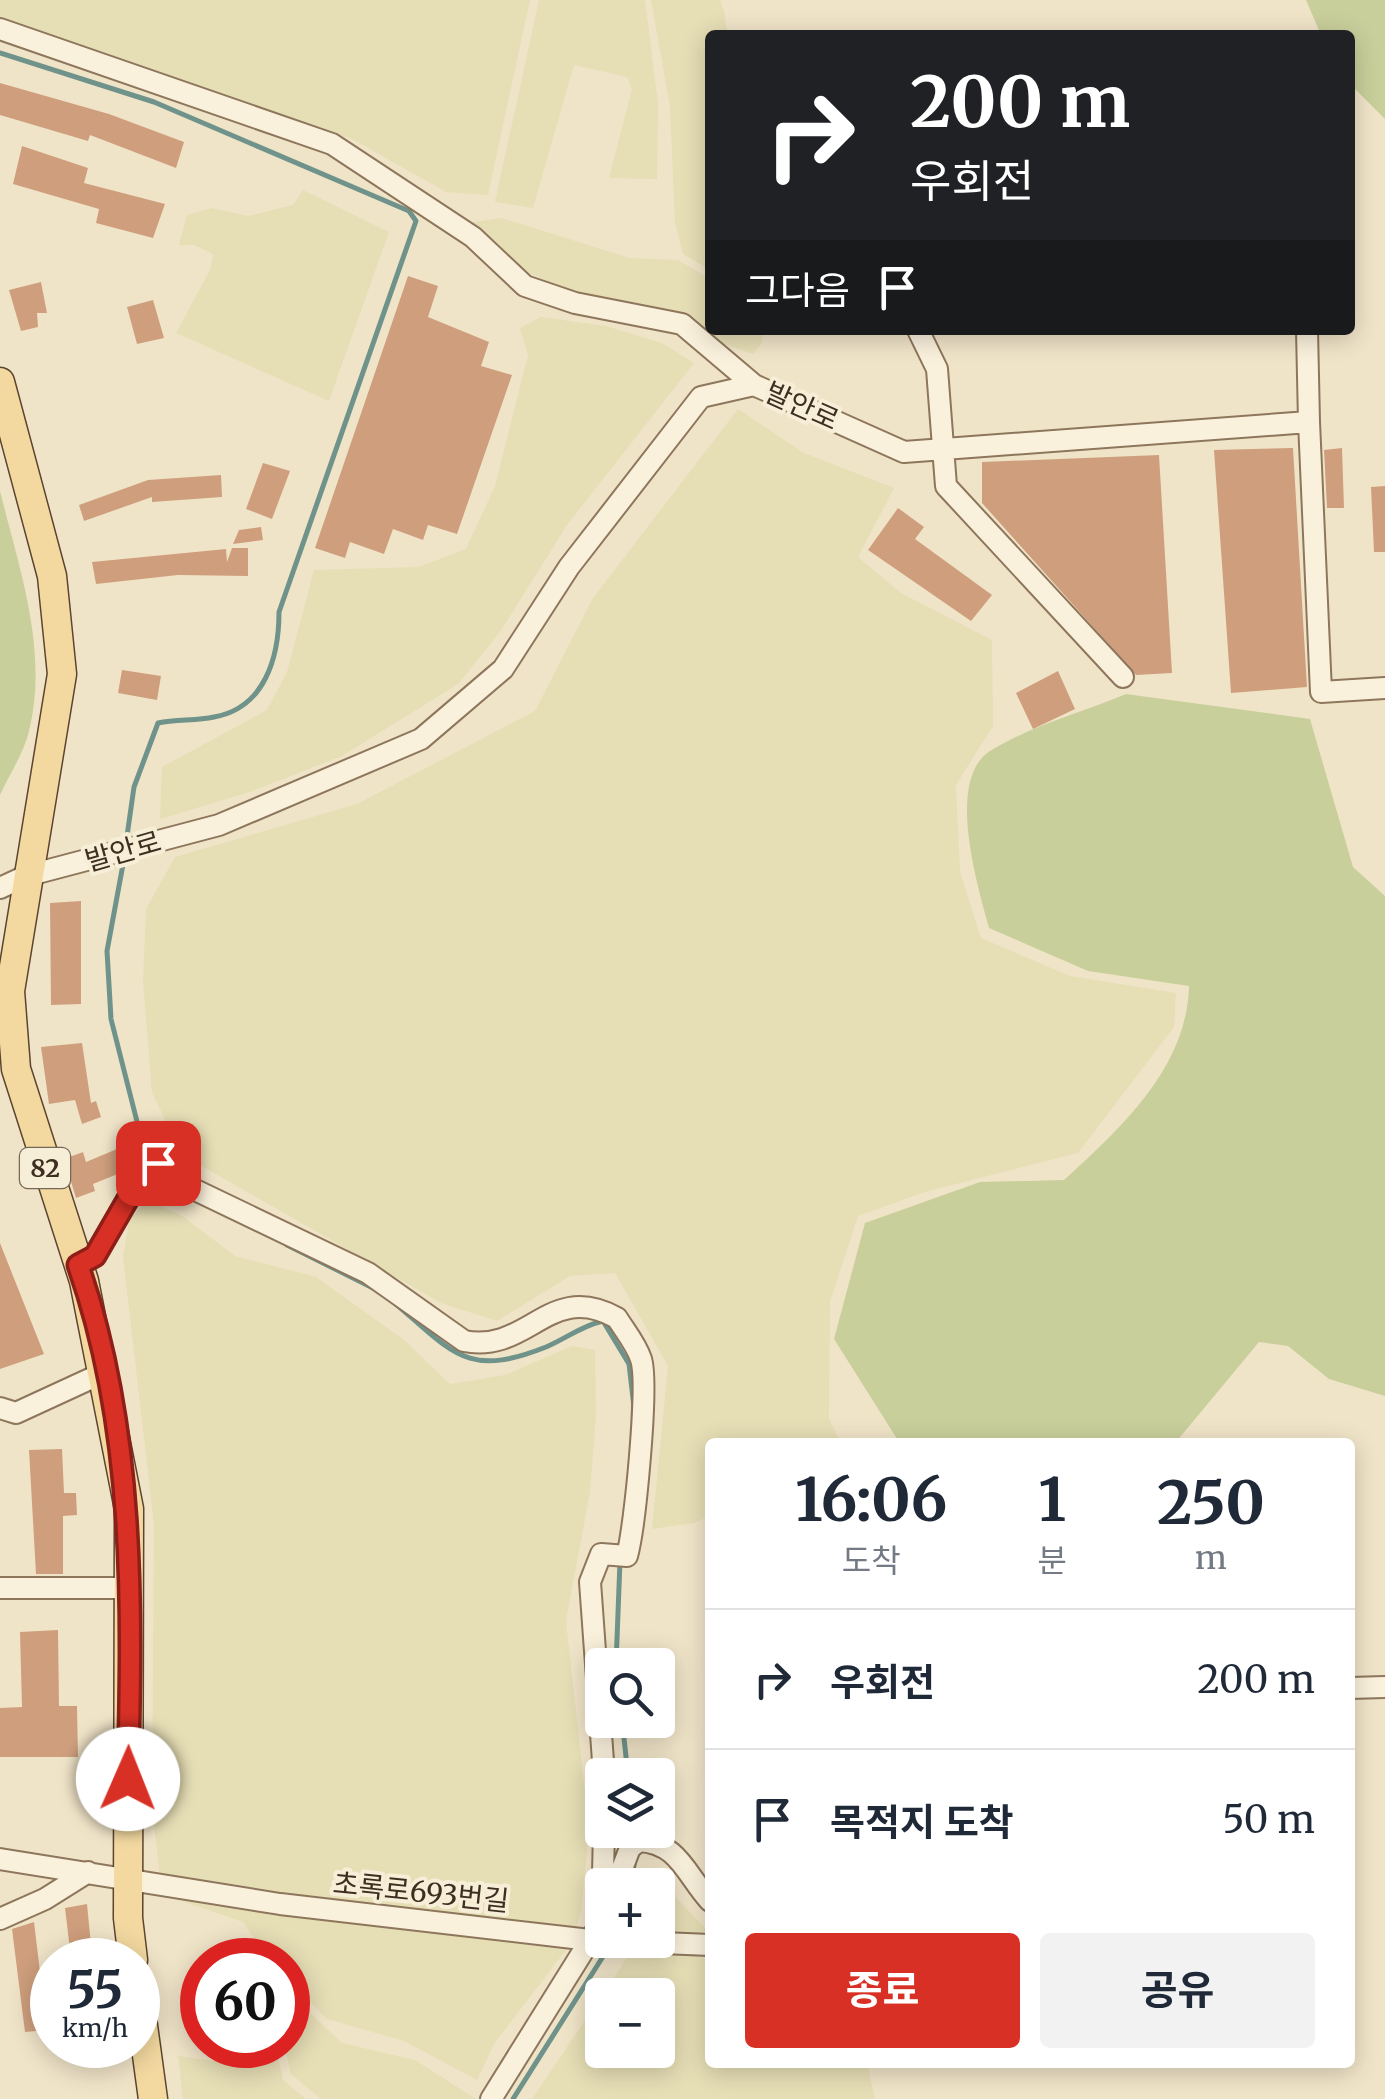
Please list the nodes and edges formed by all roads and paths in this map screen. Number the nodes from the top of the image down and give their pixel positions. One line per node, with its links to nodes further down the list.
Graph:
1 (0, 30): 5 (street)
2 (920, 335): 7 (street)
3 (1306, 335): 6 (street)
4 (0, 382): 10 (main road, 82)
5 (754, 385): 7 (street, 발안로); 10 (street, 발안로)
6 (1309, 422): 7 (street, 발안로); 9 (street)
7 (941, 449): 8 (street)
8 (1123, 677)
9 (1385, 688)
10 (26, 876): 11 (street, 발안로); 12 (main road, 82)
11 (0, 888)
12 (78, 1265): 13 (main road, 82); 19 (street)
13 (105, 1372): 14 (street); 16 (main road, 82)
14 (0, 1408)
15 (0, 1588): 16 (street)
16 (132, 1588): 23 (main road, 82)
17 (1385, 1687): 18 (street)
18 (1355, 1688)
19 (602, 1758)
20 (0, 1860): 22 (street, 초록로693번길)
21 (621, 1868): 24 (street)
22 (88, 1872): 23 (street, 초록로693번길); 25 (street)
23 (128, 1876): 26 (main road, 82); 27 (street, 초록로693번길)
24 (705, 1893)
25 (0, 1919)
26 (132, 1938)
27 (585, 1939)
28 (675, 1944): 29 (street, 초록로693번길)
29 (705, 1945)
30 (585, 1948): 33 (street)
31 (149, 2068): 32 (main road)
32 (153, 2099)
33 (491, 2099)

